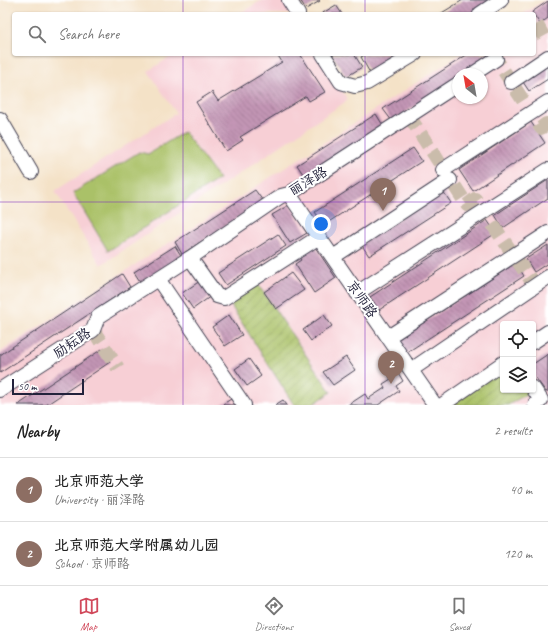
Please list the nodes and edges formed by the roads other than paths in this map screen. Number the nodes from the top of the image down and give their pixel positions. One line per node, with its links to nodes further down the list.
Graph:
1 (289, 0): 3 (street)
2 (501, 0): 4 (street)
3 (297, 12)
4 (483, 12)
5 (324, 56): 6 (street)
6 (412, 56)
7 (548, 57): 10 (street)
8 (496, 58): 9 (street)
9 (482, 68)
10 (511, 82)
11 (452, 88): 16 (street, 丽泽路)
12 (548, 102): 19 (street)
13 (0, 119): 15 (street)
14 (548, 170): 23 (street)
15 (31, 172)
16 (289, 194): 18 (street, 京师路); 20 (street, 丽泽路)
17 (548, 233): 25 (street)
18 (319, 236): 19 (street, 京师路); 20 (street)
19 (333, 257): 23 (street, 京师路)
20 (190, 258): 22 (street, 丽泽路)
21 (548, 277): 28 (street)
22 (158, 279): 29 (street, 励耘路); 31 (street)
23 (358, 293): 25 (street, 京师路)
24 (548, 332): 26 (street)
25 (388, 337): 28 (street, 京师路)
26 (536, 340)
27 (500, 364): 33 (street)
28 (410, 370): 32 (street, 京师路)
29 (0, 390)
30 (536, 392): 34 (street)
31 (244, 405)
32 (435, 405)
33 (442, 405)
34 (535, 405)

